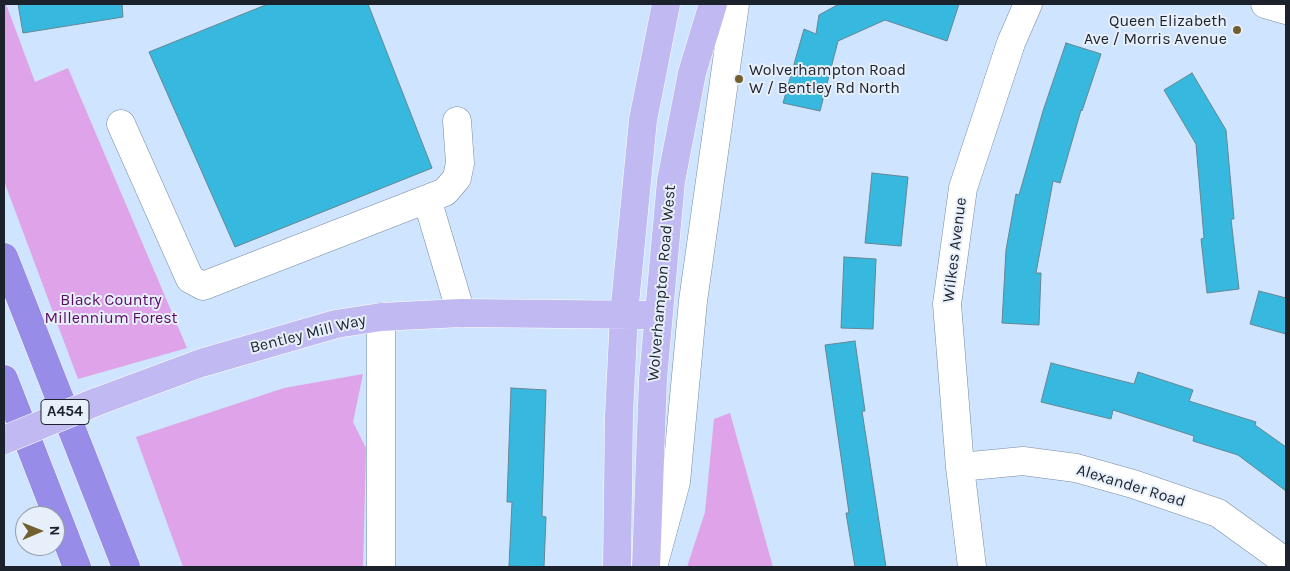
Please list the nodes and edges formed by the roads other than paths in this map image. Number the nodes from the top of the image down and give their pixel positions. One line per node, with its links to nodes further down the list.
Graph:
1 (666, 4): 12 (main road, Wolverhampton Road West)
2 (713, 4): 13 (main road, Wolverhampton Road West)
3 (735, 4): 24 (street)
4 (1028, 4): 17 (street, Wilkes Avenue)
5 (1265, 4): 6 (street)
6 (1286, 10)
7 (457, 121): 9 (street)
8 (121, 124): 9 (street)
9 (427, 199): 11 (street)
10 (4, 257): 20 (highway, A454)
11 (461, 313): 12 (main road, Bentley Mill Way); 14 (main road, Bentley Mill Way)
12 (624, 314): 13 (main road, Bentley Mill Way); 22 (main road, Wolverhampton Road West)
13 (658, 316): 23 (main road, Wolverhampton Road West)
14 (381, 317): 16 (main road, Bentley Mill Way, bridge); 21 (street)
15 (4, 380): 19 (highway, A454)
16 (4, 440)
17 (960, 467): 18 (street, Alexander Road); 25 (street, Wilkes Avenue)
18 (1286, 562)
19 (77, 567)
20 (126, 567)
21 (381, 567)
22 (617, 567)
23 (646, 567)
24 (653, 567)
25 (972, 567)

